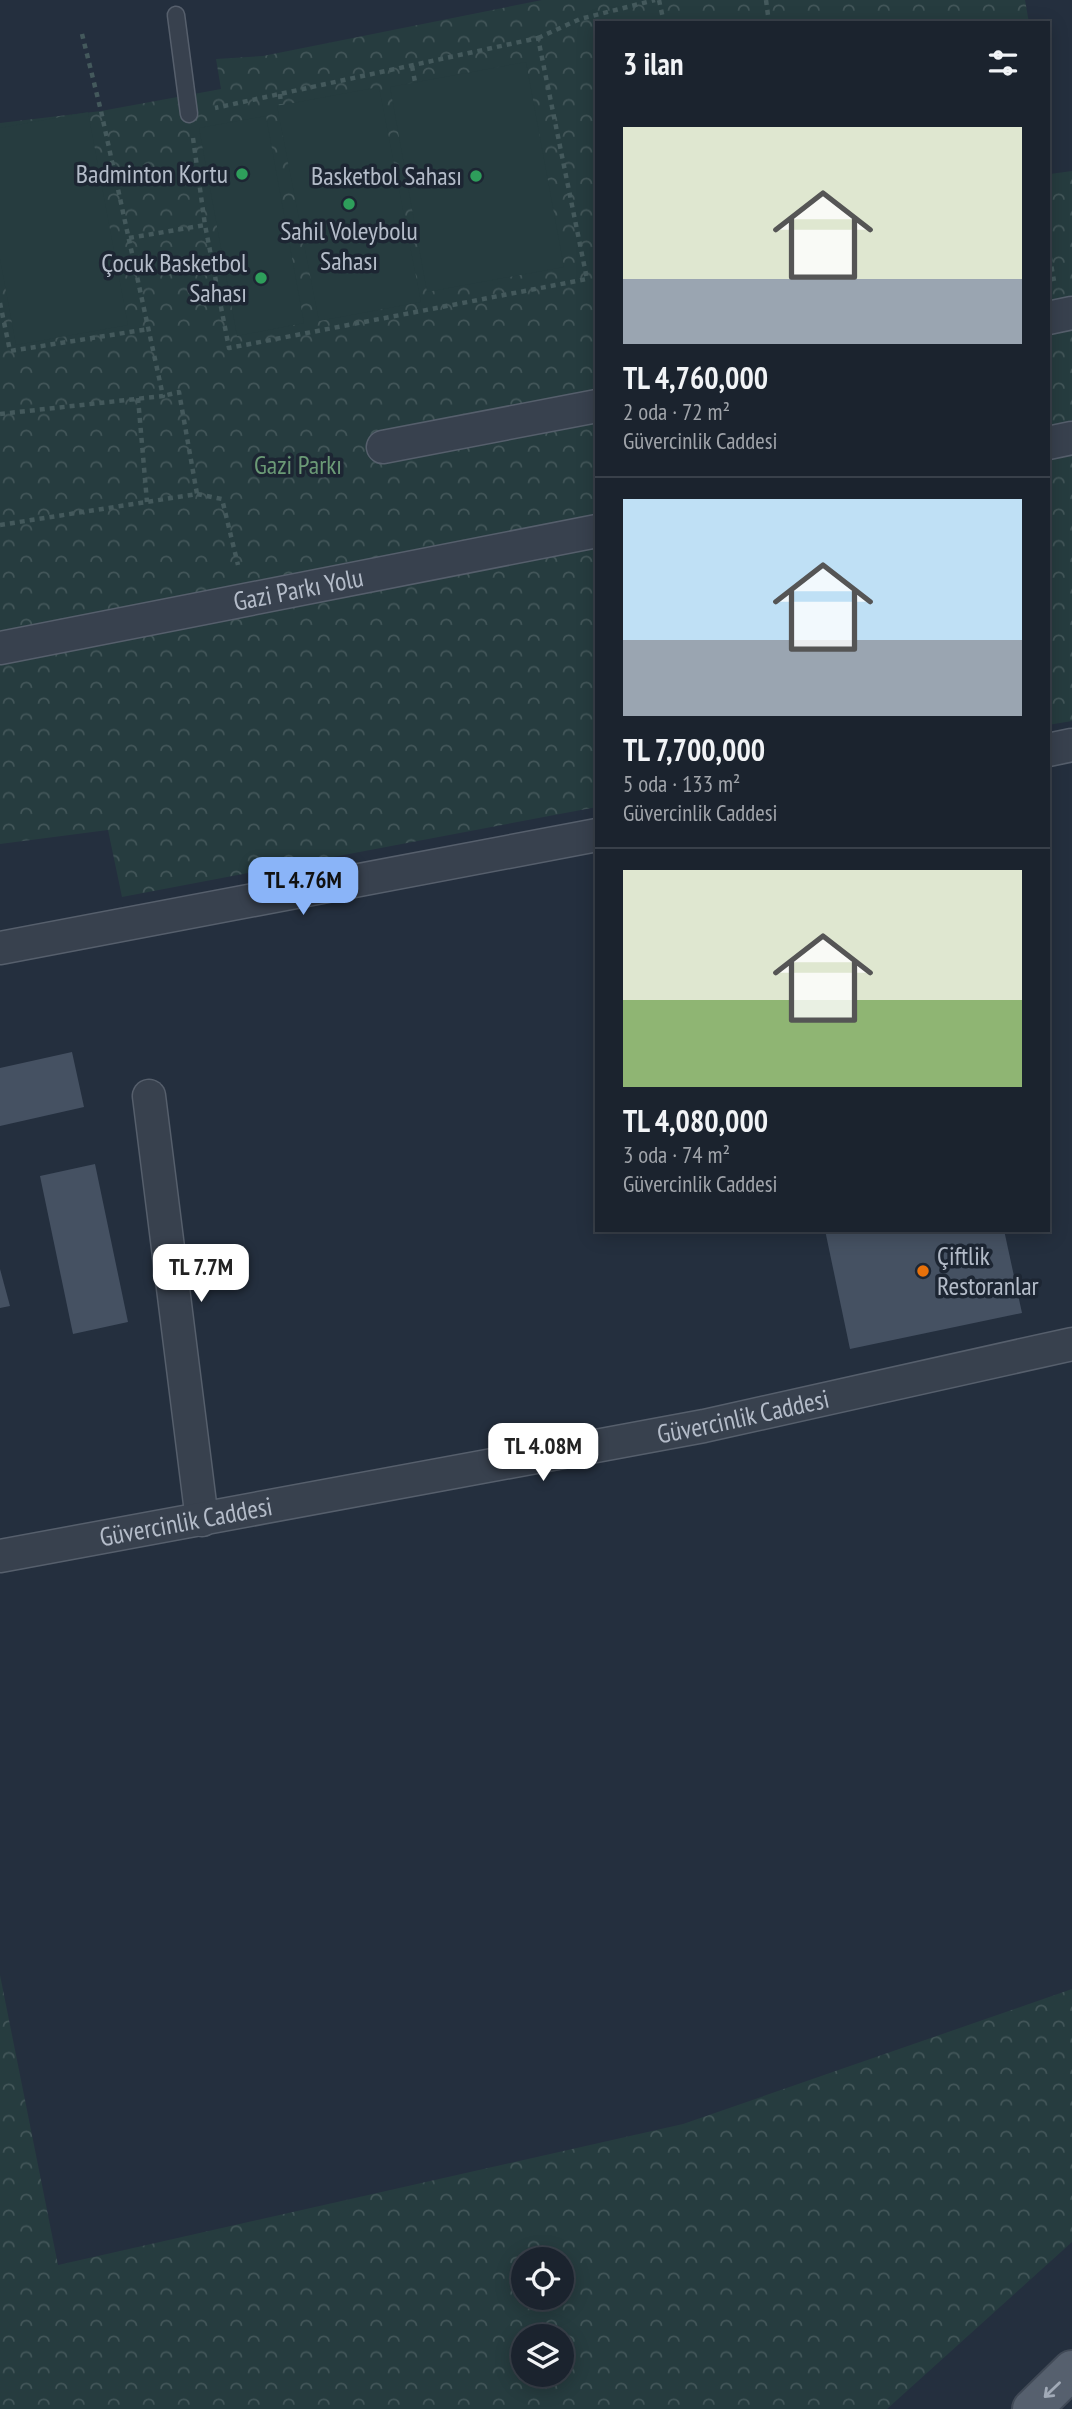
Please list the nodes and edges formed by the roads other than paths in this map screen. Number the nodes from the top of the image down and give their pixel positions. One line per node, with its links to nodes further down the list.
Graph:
1 (176, 15): 2 (lane)
2 (189, 114)
3 (1072, 313): 4 (street)
4 (1050, 318)
5 (595, 406): 8 (street)
6 (1072, 438): 7 (street)
7 (1050, 443)
8 (383, 447)
9 (595, 531): 10 (street, Gazi Parkı Yolu)
10 (0, 648)
11 (1072, 745): 12 (street)
12 (1050, 750)
13 (595, 835): 14 (street)
14 (0, 948)
15 (149, 1096): 17 (street)
16 (1072, 1344): 17 (street, Güvercinlik Caddesi)
17 (202, 1520): 18 (street, Güvercinlik Caddesi)
18 (0, 1556)
19 (1072, 2370): 20 (main road, one-way to 20)
20 (1032, 2409)

